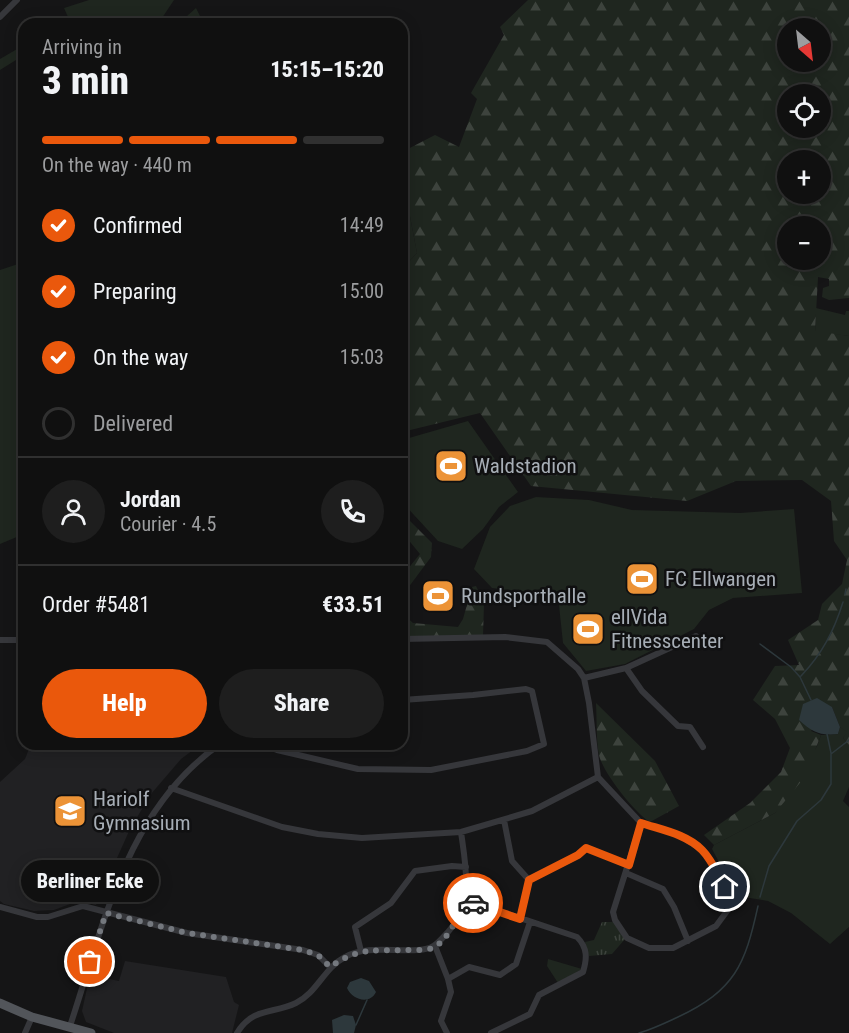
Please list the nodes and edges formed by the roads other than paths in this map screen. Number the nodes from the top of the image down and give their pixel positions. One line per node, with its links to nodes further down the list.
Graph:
1 (17, 0): 2 (street)
2 (0, 17)
3 (696, 636): 7 (street)
4 (408, 639): 8 (street)
5 (0, 640): 6 (street)
6 (18, 640)
7 (626, 668): 8 (street); 10 (street)
8 (584, 678): 13 (street)
9 (408, 700): 12 (street)
10 (703, 747)
11 (212, 750): 14 (street)
12 (277, 750)
13 (598, 777): 15 (street); 16 (street)
14 (171, 788): 17 (street); 24 (street)
15 (504, 820): 17 (street); 21 (street)
16 (641, 823): 18 (street); 27 (street)
17 (461, 832): 19 (street)
18 (629, 865): 20 (street); 21 (street)
19 (466, 867): 22 (street); 29 (street)
20 (626, 873): 27 (street); 27 (street)
21 (529, 880): 25 (street)
22 (466, 900): 25 (street); 28 (street)
23 (1, 909): 24 (street)
24 (106, 913): 30 (street); 34 (street)
25 (520, 919): 26 (street)
26 (530, 922): 31 (street); 39 (street)
27 (688, 941)
28 (435, 946): 29 (street); 31 (street)
29 (362, 951): 30 (street)
30 (330, 967): 37 (street)
31 (448, 979): 38 (street)
32 (0, 1003): 33 (main road)
33 (32, 1017): 34 (main road); 35 (street)
34 (70, 1026): 36 (main road)
35 (25, 1033)
36 (91, 1033)
37 (237, 1033)
38 (447, 1033)
39 (491, 1033)

